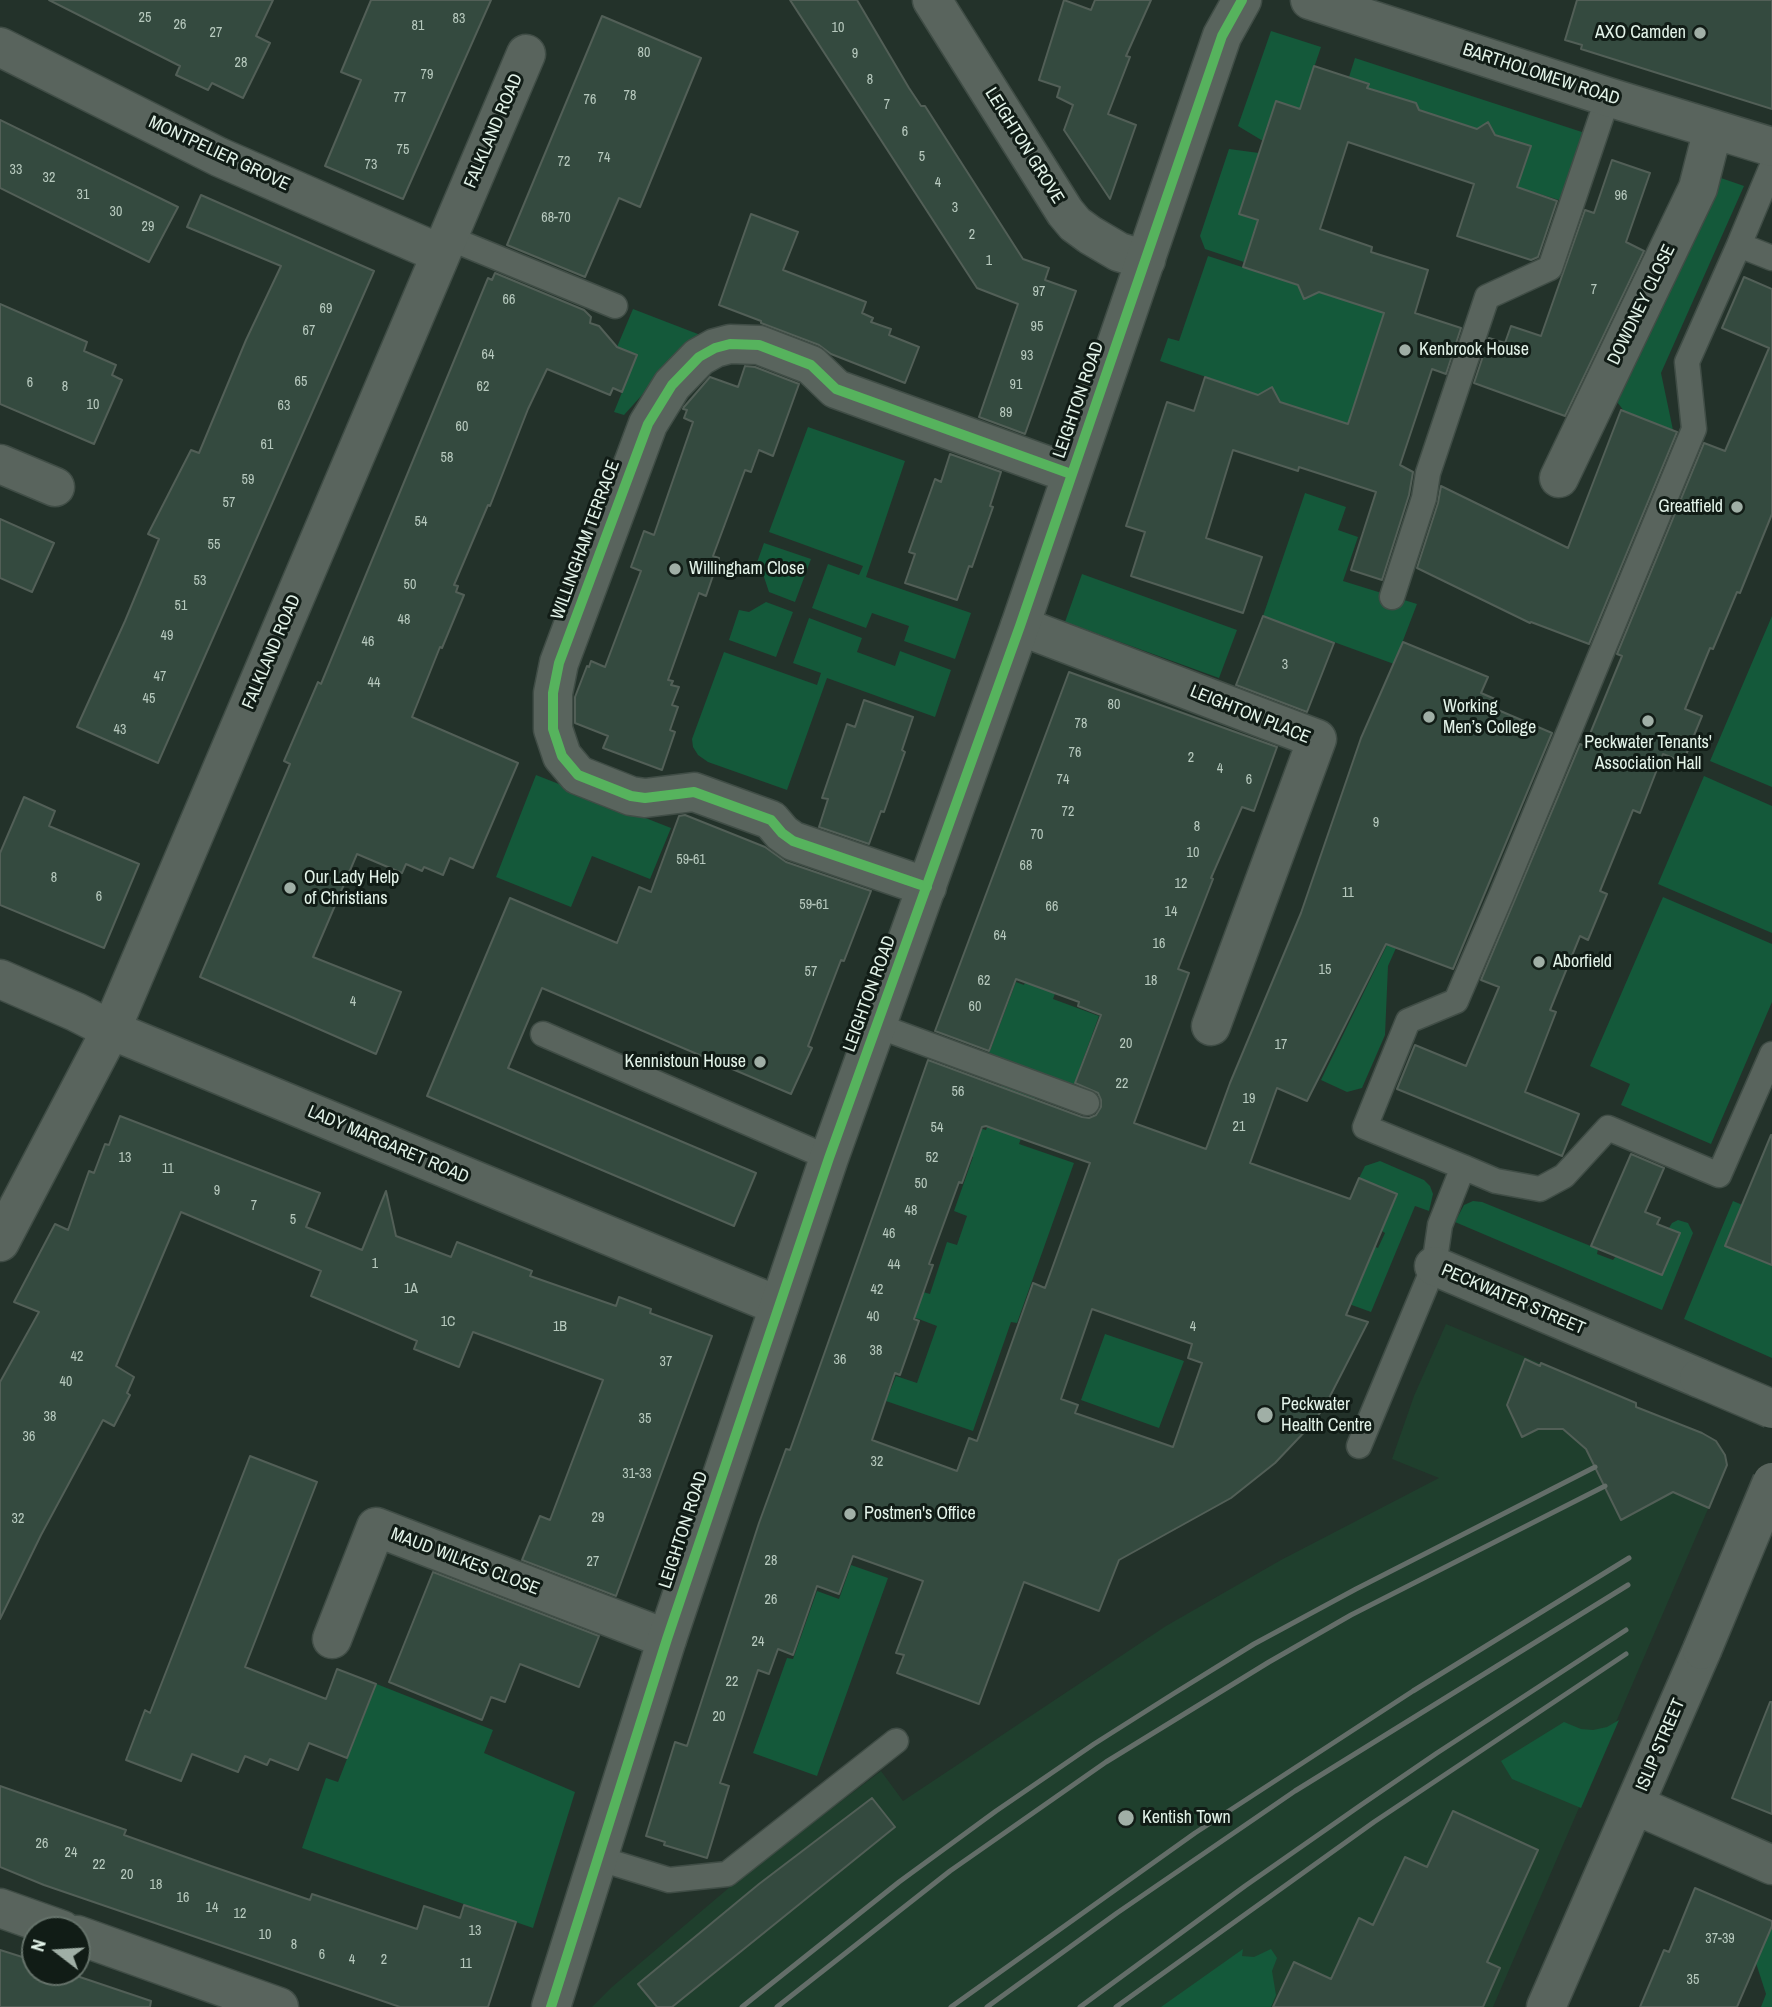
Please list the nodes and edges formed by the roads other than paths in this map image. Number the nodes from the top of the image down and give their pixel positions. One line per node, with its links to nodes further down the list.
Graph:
1 (932, 0): 13 (street, LEIGHTON GROVE)
2 (1242, 0): 13 (street, LEIGHTON ROAD)
3 (1310, 0): 6 (street, BARTHOLOMEW ROAD)
4 (0, 47): 11 (street, MONTPELIER GROVE)
5 (526, 54): 11 (street, FALKLAND ROAD)
6 (1608, 97): 7 (street, BARTHOLOMEW ROAD); 19 (lane)
7 (1713, 129): 8 (street, BARTHOLOMEW ROAD); 17 (street, DOWDNEY CLOSE)
8 (1772, 147)
9 (1772, 166): 10 (lane)
10 (1739, 245): 12 (lane); 30 (lane)
11 (445, 246): 14 (lane); 25 (street, FALKLAND ROAD)
12 (1772, 258)
13 (1146, 260): 16 (street, LEIGHTON ROAD)
14 (615, 306)
15 (0, 464): 18 (street)
16 (1071, 474): 20 (street, LEIGHTON ROAD); 21 (street, WILLINGHAM TERRACE)
17 (1559, 478)
18 (55, 487)
19 (1392, 597)
20 (1020, 626): 21 (street, LEIGHTON ROAD); 24 (street, LEIGHTON PLACE)
21 (927, 887): 23 (street, LEIGHTON ROAD)
22 (0, 978): 25 (street, LADY MARGARET ROAD)
23 (878, 1026): 28 (lane); 29 (street, LEIGHTON ROAD)
24 (1211, 1026)
25 (111, 1030): 31 (street, FALKLAND ROAD); 33 (street, LADY MARGARET ROAD)
26 (543, 1034): 29 (lane)
27 (1772, 1054): 30 (lane)
28 (1087, 1103)
29 (829, 1158): 33 (street, LEIGHTON ROAD)
30 (1463, 1167): 32 (lane)
31 (0, 1242)
32 (1434, 1266): 34 (street, PECKWATER STREET, bridge); 35 (lane, PECKWATER STREET)
33 (779, 1306): 39 (street, LEIGHTON ROAD)
34 (1772, 1409)
35 (1359, 1446)
36 (1772, 1482): 37 (street, ISLIP STREET, bridge)
37 (1762, 1535): 41 (street, ISLIP STREET, bridge)
38 (332, 1639): 39 (street, MAUD WILKES CLOSE)
39 (667, 1639): 42 (street, LEIGHTON ROAD)
40 (896, 1741): 42 (lane)
41 (1635, 1805): 43 (street); 49 (street, ISLIP STREET)
42 (597, 1858): 48 (street, LEIGHTON ROAD)
43 (1772, 1865)
44 (0, 1908): 45 (street)
45 (23, 1916)
46 (91, 1940): 47 (street)
47 (279, 2007)
48 (551, 2007)
49 (1546, 2007)

